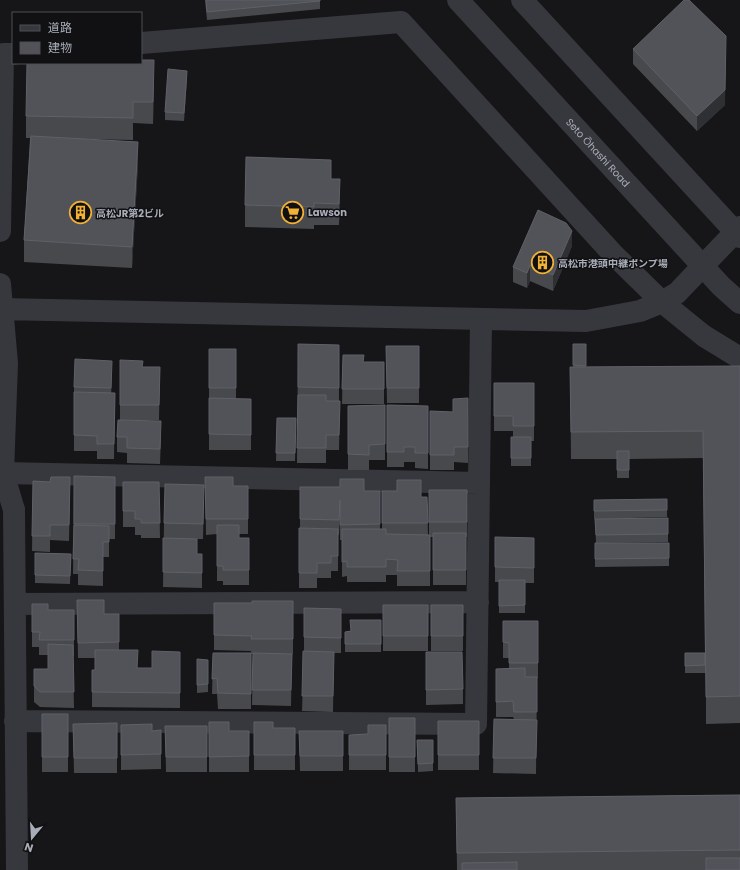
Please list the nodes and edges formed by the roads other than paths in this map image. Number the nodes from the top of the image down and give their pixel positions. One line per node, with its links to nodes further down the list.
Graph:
1 (458, 0): 10 (street, Seto Ōhashi Road, bridge)
2 (522, 0): 7 (street, bridge)
3 (142, 43): 9 (street)
4 (12, 54): 6 (street)
5 (740, 226): 9 (street)
6 (0, 231)
7 (740, 237)
8 (0, 284): 11 (street)
9 (662, 302): 12 (street); 13 (street)
10 (740, 303)
11 (1, 309): 12 (street); 15 (street)
12 (481, 320): 14 (street)
13 (740, 358)
14 (479, 483): 15 (street); 16 (street)
15 (6, 493): 17 (street)
16 (478, 602): 17 (street); 18 (street)
17 (15, 604): 18 (street)
18 (15, 722): 19 (street)
19 (17, 870)

